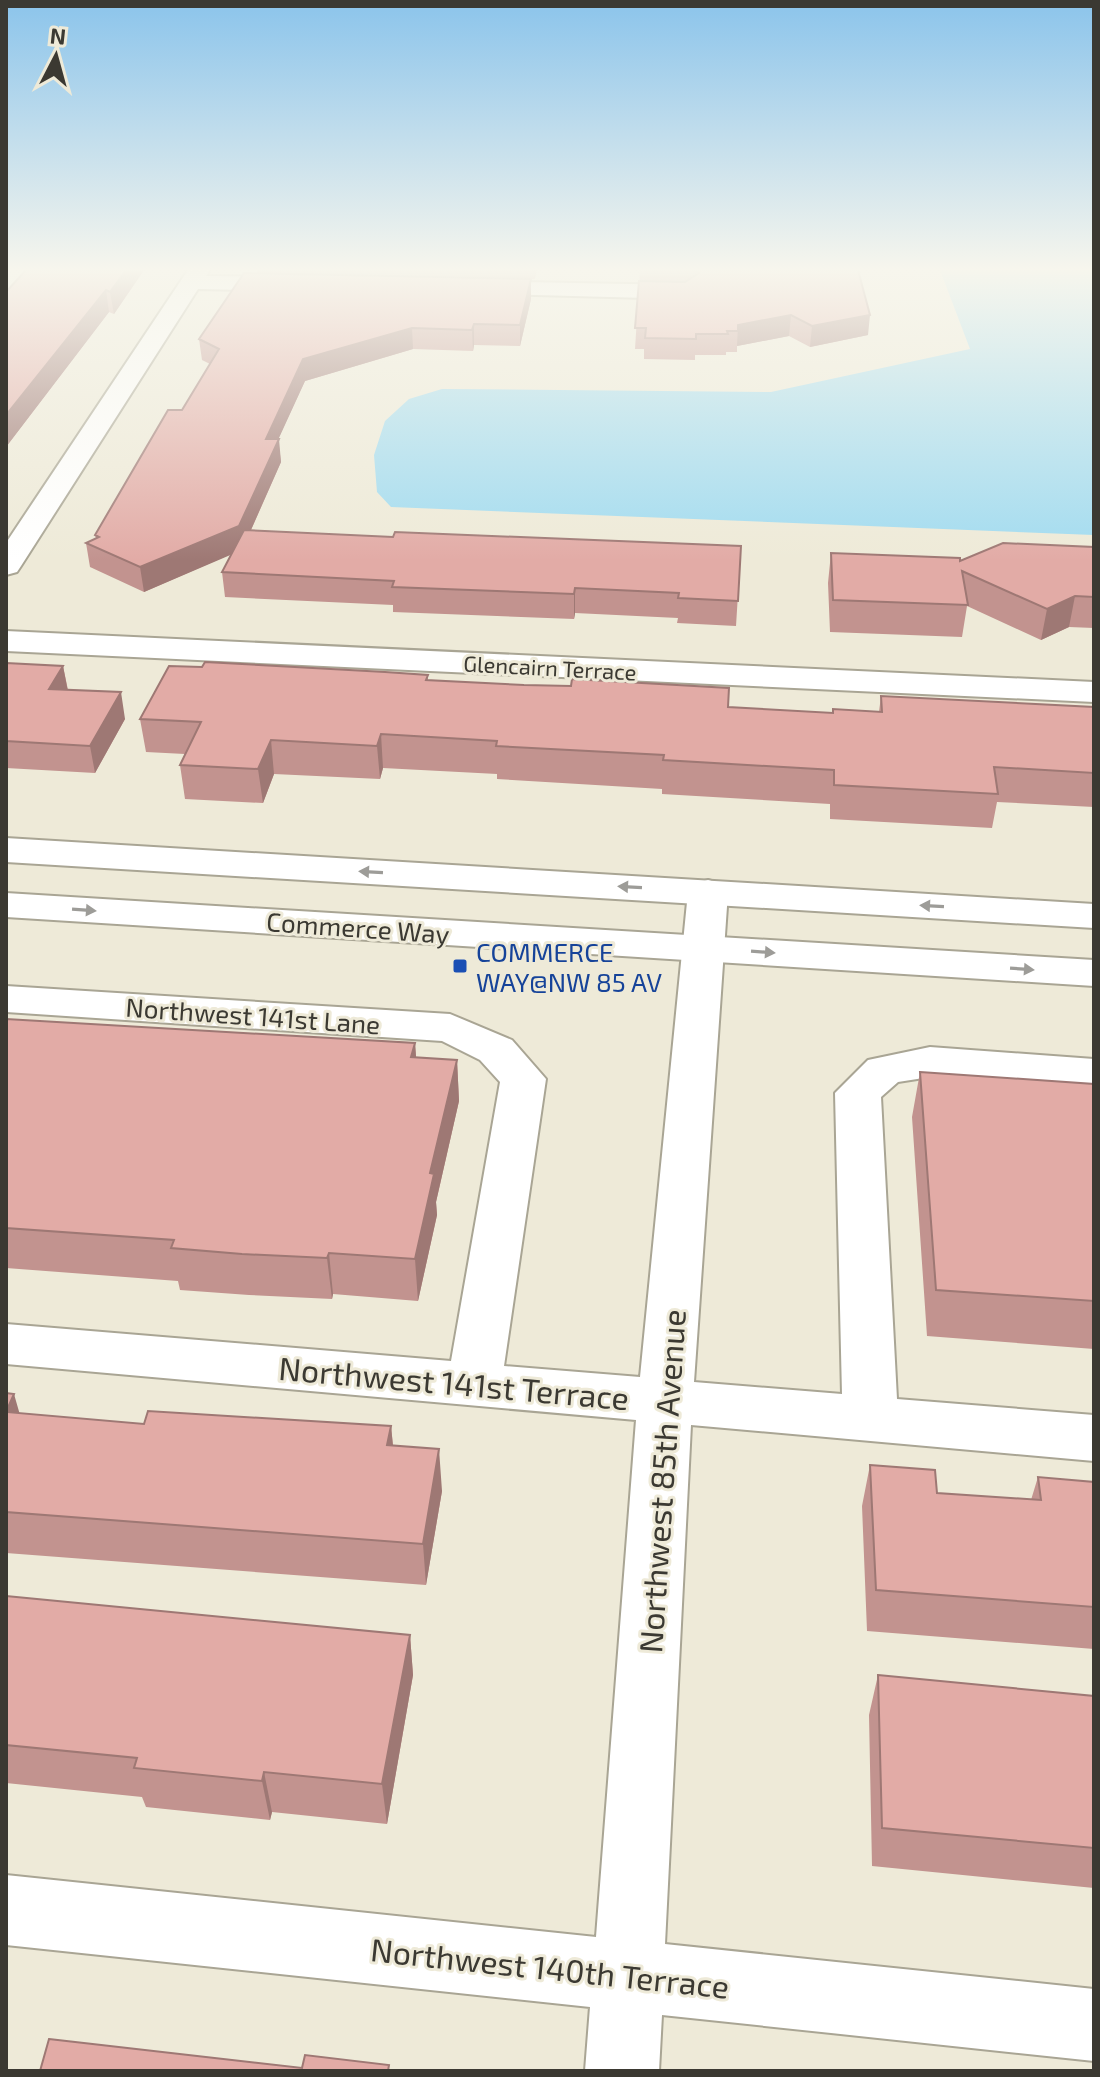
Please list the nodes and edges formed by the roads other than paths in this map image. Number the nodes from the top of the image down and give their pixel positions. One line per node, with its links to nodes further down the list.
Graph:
1 (136, 367): 2 (street)
2 (6, 566)
3 (6, 641): 4 (street, Glencairn Terrace)
4 (1094, 692)
5 (6, 850): 6 (street, one-way to 5)
6 (708, 892): 8 (street, one-way to 6); 9 (street, Northwest 85th Avenue)
7 (6, 905): 9 (street, Commerce Way, one-way to 9)
8 (1094, 916)
9 (705, 949): 10 (street, Commerce Way, one-way to 10); 15 (street, Northwest 85th Avenue)
10 (1094, 973)
11 (6, 999): 14 (street, Northwest 141st Lane)
12 (1094, 1074): 16 (street)
13 (6, 1344): 14 (street, Northwest 141st Terrace)
14 (474, 1383): 15 (street, Northwest 141st Terrace)
15 (665, 1400): 16 (street, Northwest 141st Terrace); 19 (street, Northwest 85th Avenue)
16 (870, 1418): 17 (street, Northwest 141st Terrace)
17 (1094, 1438)
18 (6, 1910): 19 (street, Northwest 140th Terrace)
19 (628, 1976): 20 (street, Northwest 140th Terrace); 21 (street, Northwest 85th Avenue)
20 (1094, 2025)
21 (622, 2071)

